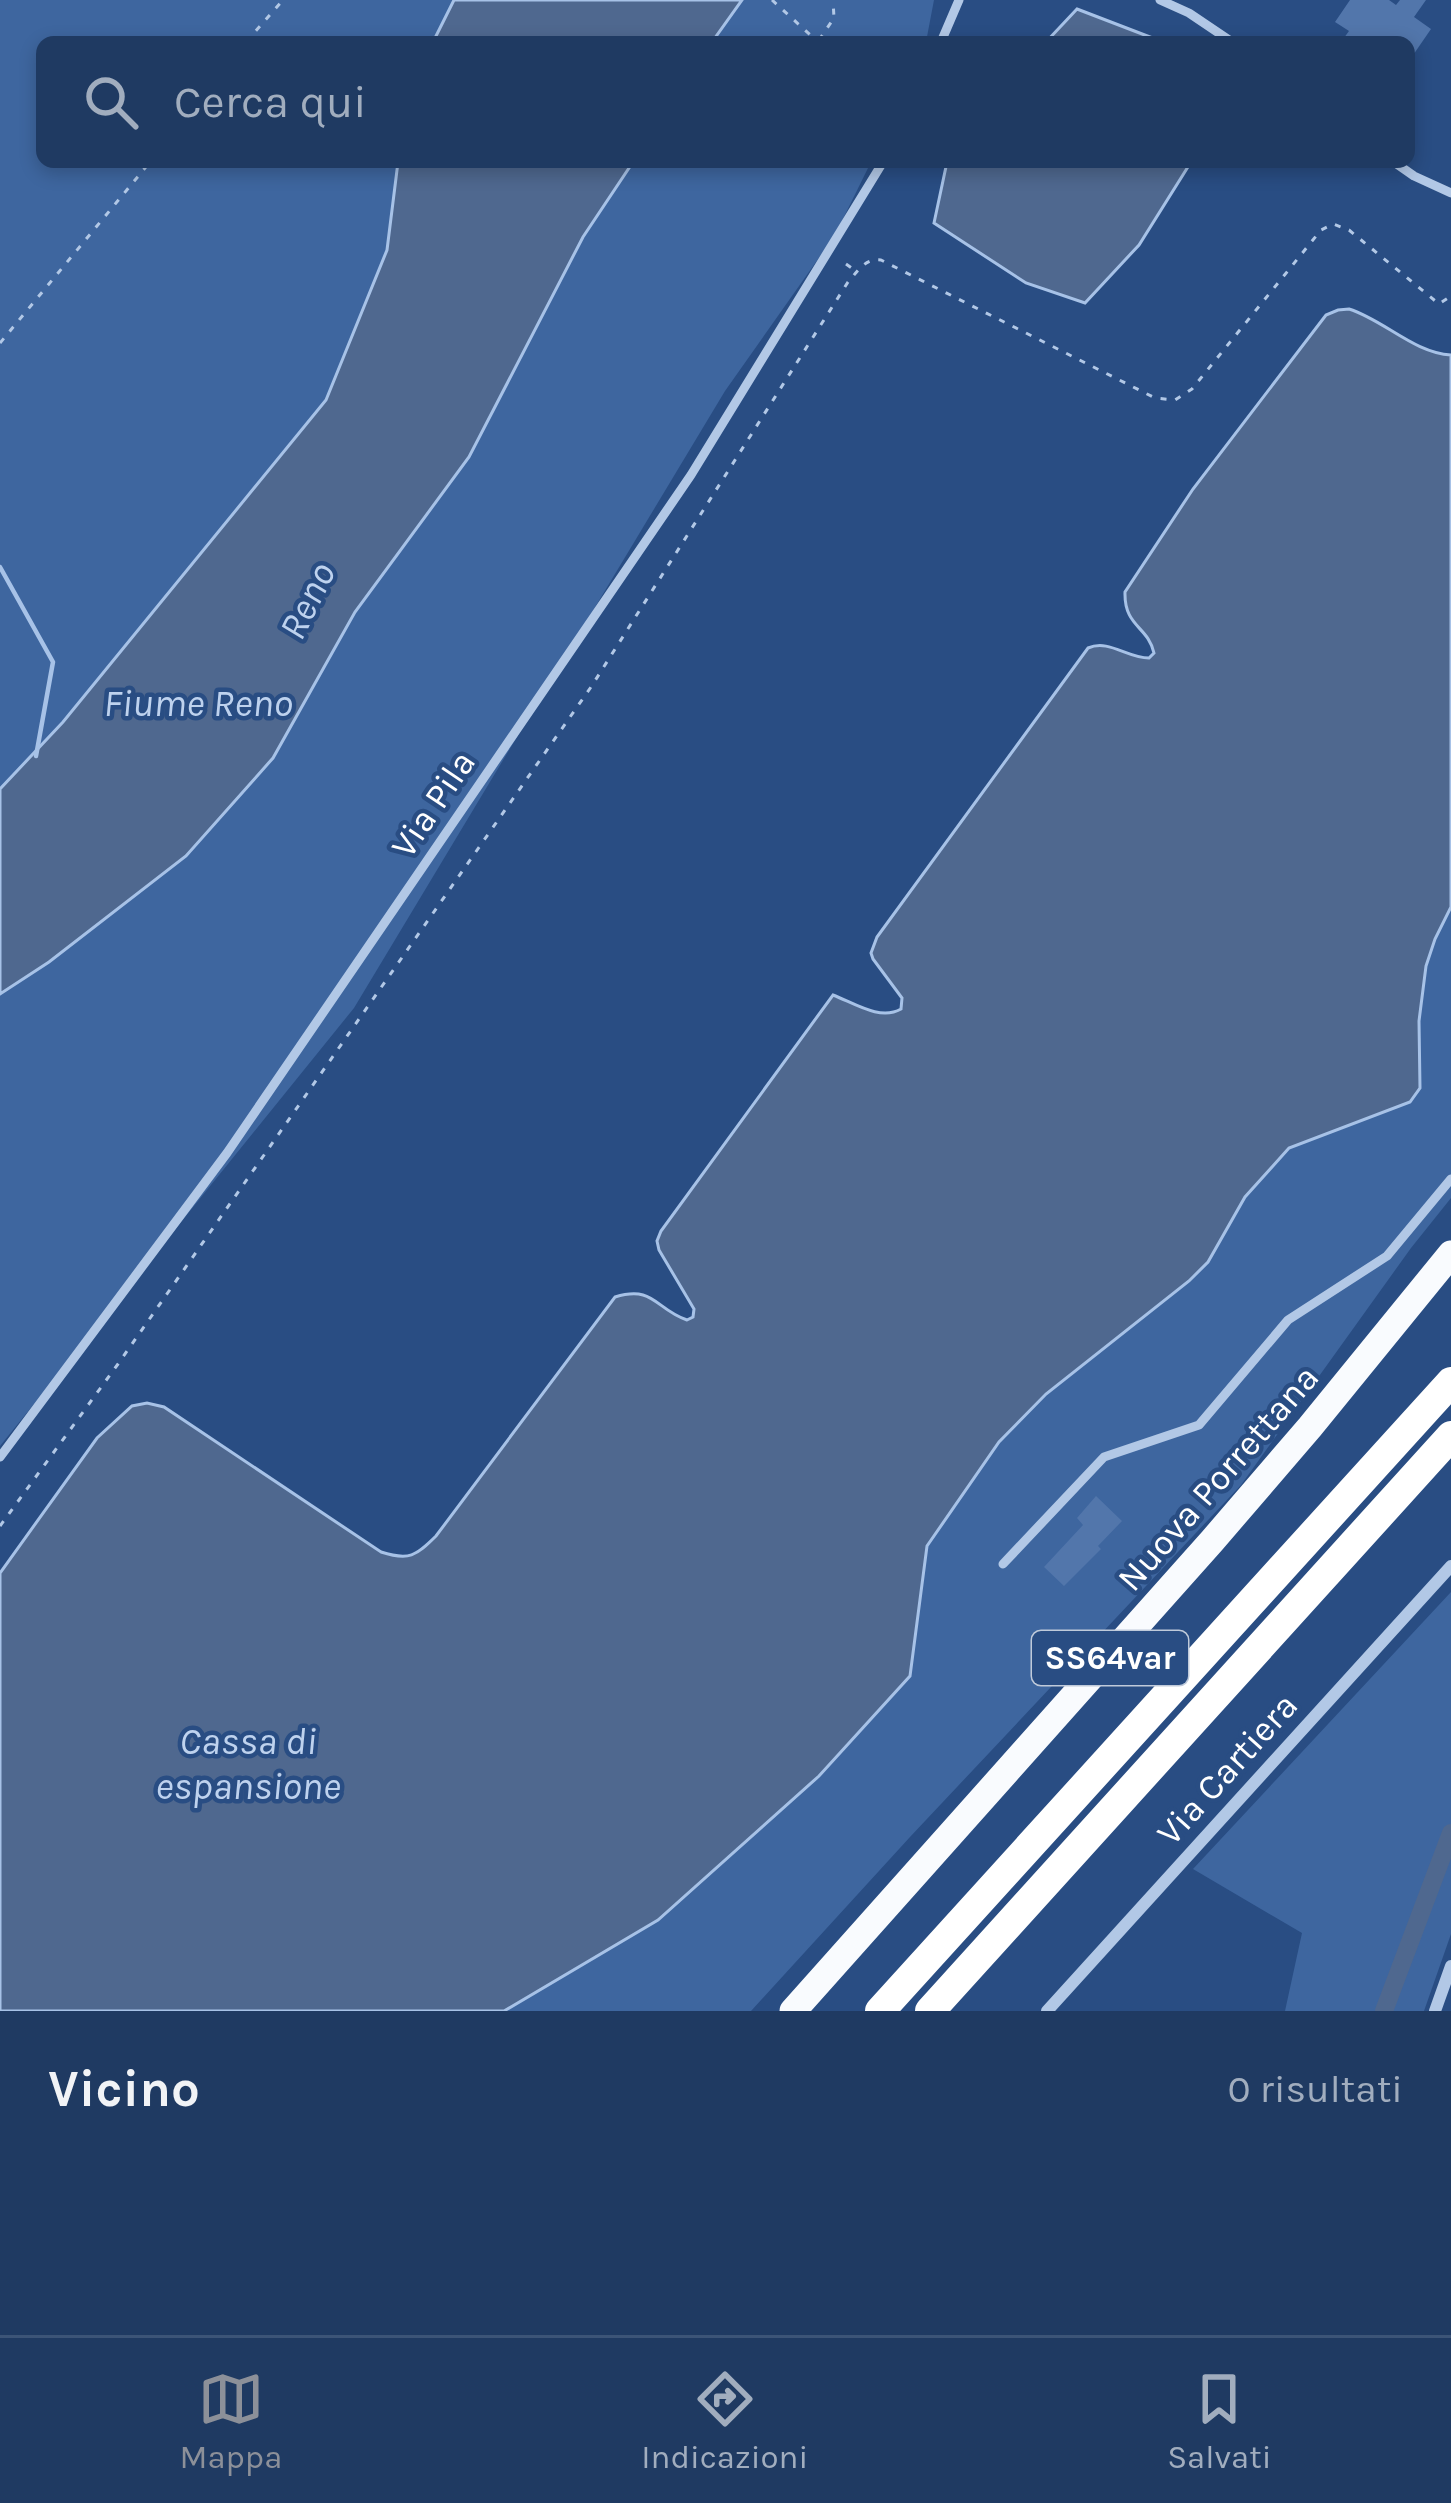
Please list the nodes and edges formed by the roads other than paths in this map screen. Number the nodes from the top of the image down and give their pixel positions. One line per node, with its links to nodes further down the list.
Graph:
1 (959, 0): 3 (lane)
2 (1160, 0): 4 (lane)
3 (944, 36)
4 (1223, 36)
5 (879, 168): 12 (lane, Via Pila)
6 (1403, 168): 7 (lane)
7 (1451, 194)
8 (1451, 1179): 13 (lane)
9 (1451, 1257): 16 (highway, Nuova Porrettana / SS64var)
10 (1451, 1382): 17 (highway)
11 (1451, 1436): 18 (highway)
12 (0, 1457)
13 (1003, 1564)
14 (1451, 1567): 19 (street, Via Cartiera)
15 (1451, 1966): 20 (street)
16 (793, 2011)
17 (880, 2011)
18 (930, 2011)
19 (1047, 2011)
20 (1435, 2011)

